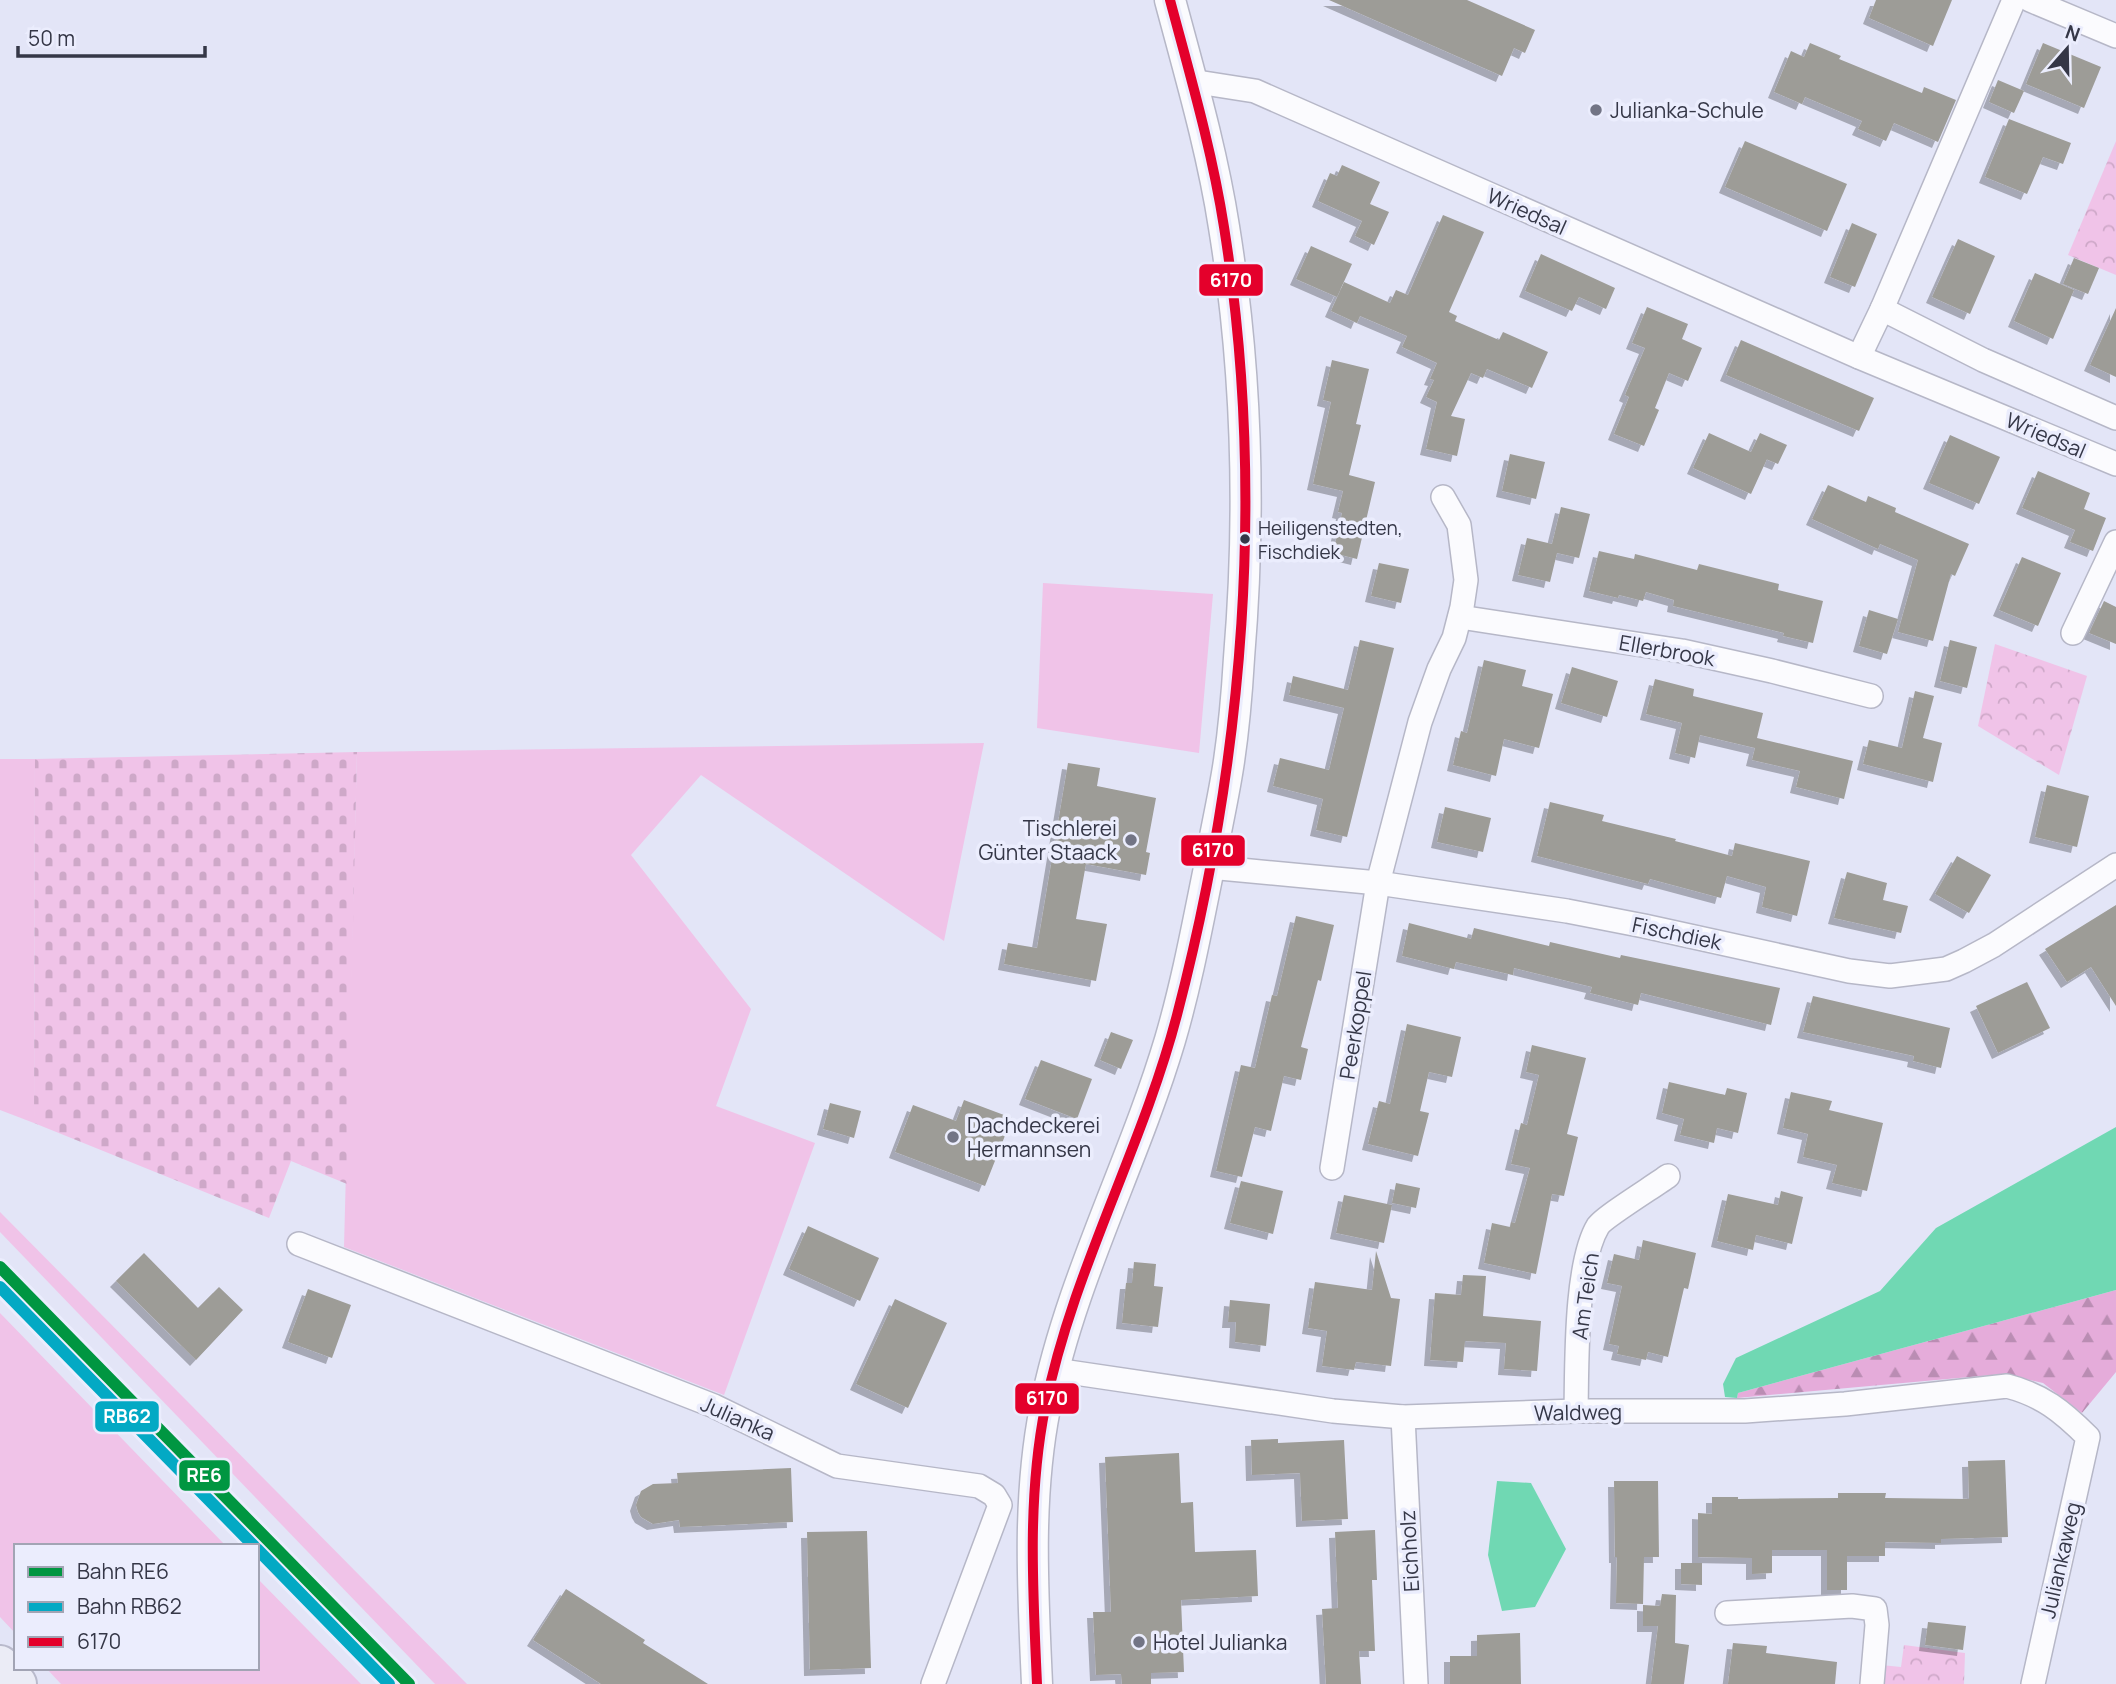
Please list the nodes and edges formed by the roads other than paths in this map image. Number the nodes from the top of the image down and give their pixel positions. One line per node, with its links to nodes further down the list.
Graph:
1 (1170, 0): 5 (street)
2 (2014, 0): 6 (street)
3 (2029, 0): 4 (street)
4 (2116, 36)
5 (1191, 80): 7 (street, Wriedsal); 16 (street)
6 (1882, 309): 7 (street); 8 (street, Wriedsal)
7 (1859, 357): 9 (street, Wriedsal)
8 (2116, 418)
9 (2116, 464)
10 (1443, 496): 12 (street)
11 (2116, 542): 13 (street)
12 (1460, 617): 14 (street, Ellerbrook); 17 (street)
13 (2073, 633)
14 (1871, 696)
15 (2116, 865): 17 (street, Fischdiek)
16 (1209, 867): 17 (street, Fischdiek); 21 (street)
17 (1378, 883): 18 (street, Peerkoppel)
18 (1332, 1168)
19 (1668, 1176): 22 (street, Am Teich)
20 (299, 1244): 28 (street, Julianka)
21 (1055, 1370): 23 (street, Waldweg); 29 (street)
22 (1576, 1411): 23 (street, Waldweg); 24 (street, Waldweg)
23 (1403, 1417): 30 (street, Eichholz)
24 (2088, 1437): 32 (street, Juliankaweg)
25 (1727, 1614): 31 (street)
26 (0, 1665): 27 (highway)
27 (17, 1684)
28 (933, 1684)
29 (1037, 1684)
30 (1416, 1684)
31 (1872, 1684)
32 (2032, 1684)

